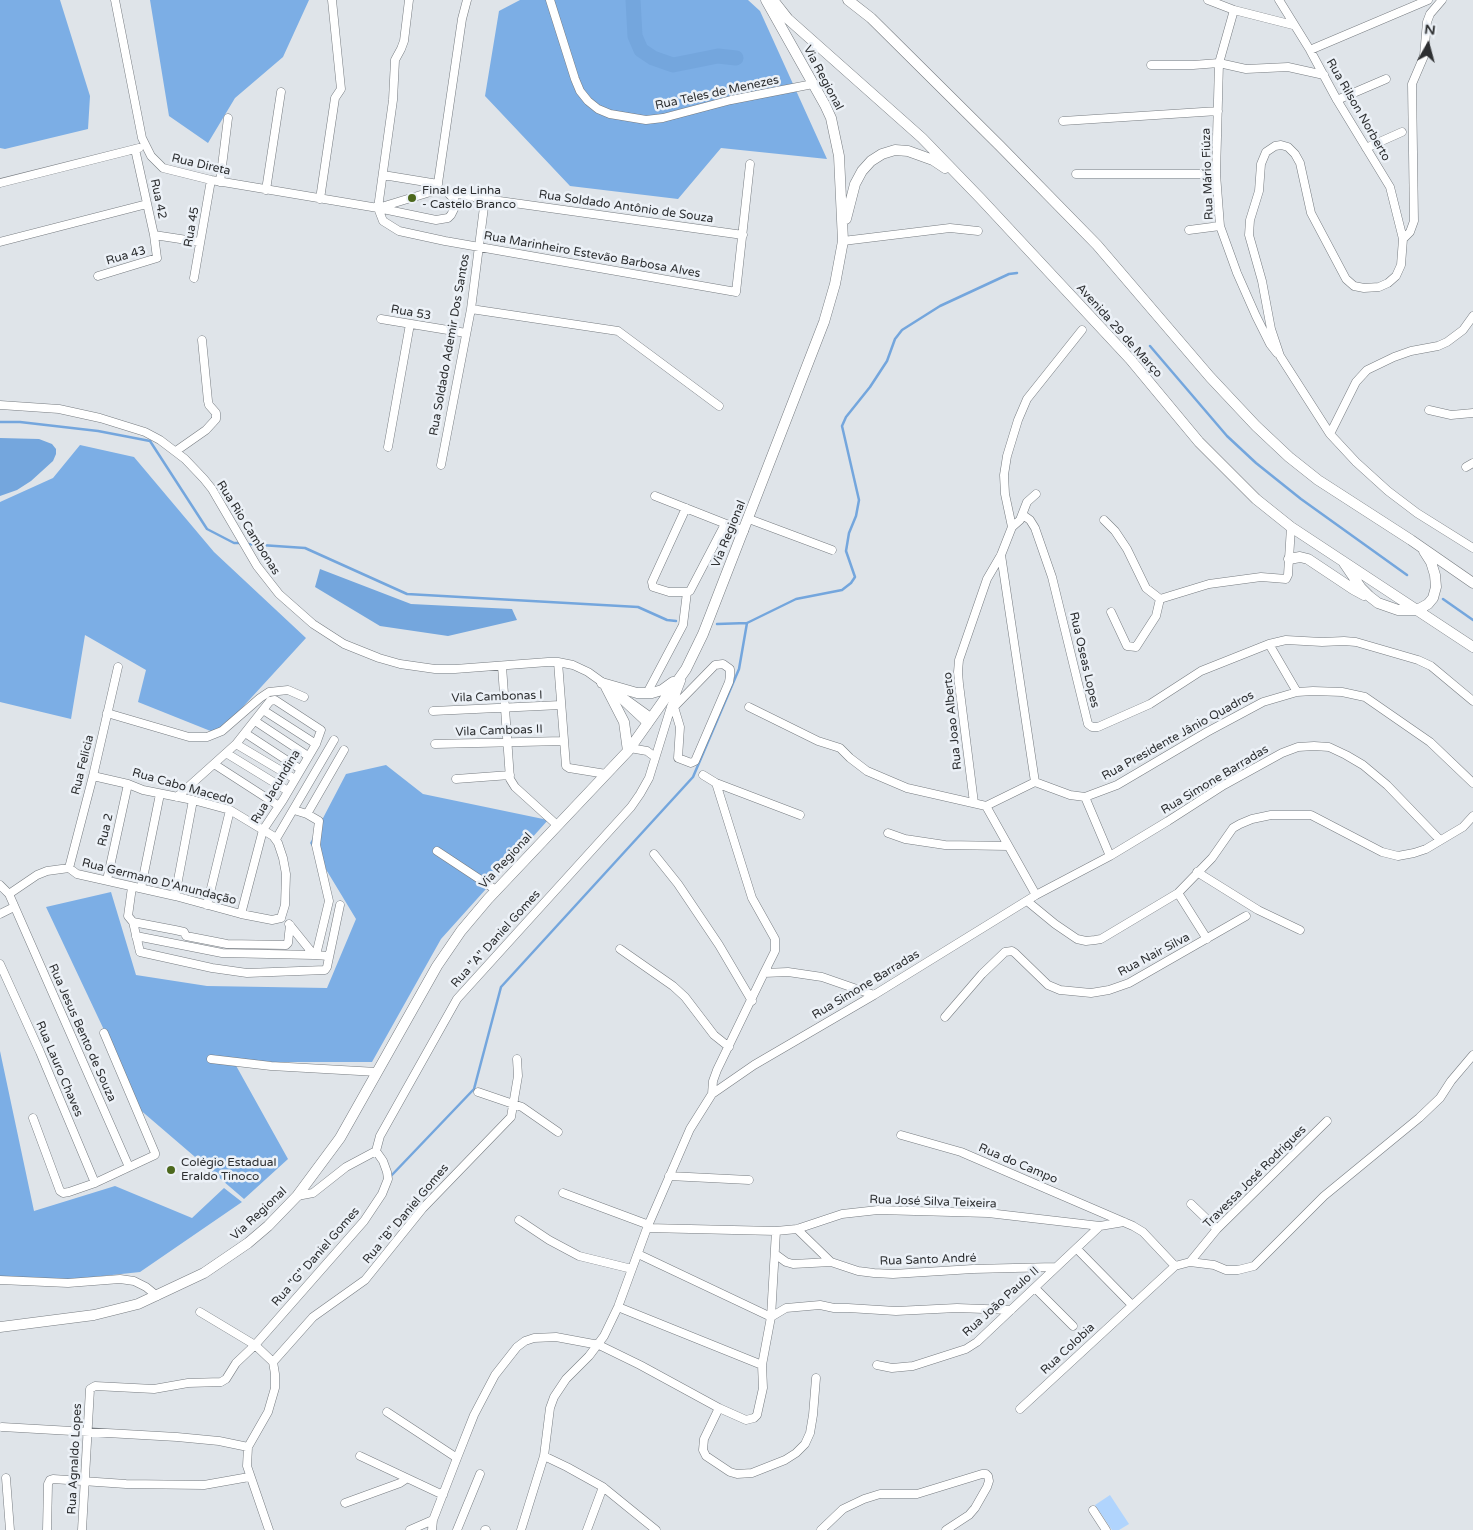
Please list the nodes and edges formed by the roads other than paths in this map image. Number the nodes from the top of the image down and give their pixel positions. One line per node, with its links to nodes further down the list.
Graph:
1 (115, 0): 27 (street, Rua Direta)
2 (332, 0): 41 (street)
3 (409, 0): 33 (street)
4 (467, 0): 38 (street)
5 (550, 0): 20 (street, Rua Teles de Menezes)
6 (766, 0): 20 (main road, Via Regional)
7 (772, 0): 34 (main road, Avenida 29 de Março)
8 (848, 0): 84 (main road)
9 (1208, 0): 13 (street)
10 (1279, 0): 14 (street, Rua Rilson Norberto)
11 (1428, 0): 15 (street)
12 (1442, 0): 51 (street)
13 (1234, 10): 14 (street); 16 (street, Rua Mário Fiúza)
14 (1293, 25): 15 (street, Rua Rilson Norberto)
15 (1310, 50): 18 (street, Rua Rilson Norberto)
16 (1219, 63): 17 (street); 18 (street); 23 (street, Rua Mário Fiúza)
17 (1151, 65)
18 (1324, 75): 22 (street, Rua Rilson Norberto)
19 (1386, 79): 22 (street)
20 (814, 84): 50 (main road, Via Regional)
21 (282, 92): 39 (street)
22 (1337, 100): 28 (street, Rua Rilson Norberto)
23 (1218, 111): 25 (street); 32 (street, Rua Mário Fiúza)
24 (228, 118): 36 (street)
25 (1063, 121)
26 (1402, 132): 28 (street)
27 (145, 146): 29 (street); 35 (street, Rua Direta)
28 (1366, 148): 51 (street, Rua Rilson Norberto)
29 (135, 149): 37 (street); 43 (street, Rua 42)
30 (750, 164): 49 (street)
31 (1076, 174): 32 (street)
32 (1216, 174): 45 (street, Rua Mário Fiúza)
33 (383, 175): 38 (street); 44 (street)
34 (958, 176): 50 (main road, Via Regional); 82 (main road, Avenida 29 de Março)
35 (211, 180): 36 (street, Rua Direta); 53 (street, Rua 45)
36 (220, 182): 39 (street, Rua Direta)
37 (0, 183)
38 (437, 187): 40 (street, Rua Direta); 44 (street, Rua Direta)
39 (266, 190): 41 (street, Rua Direta)
40 (447, 192): 42 (street, Rua Soldado Antônio de Souza); 44 (street, Rua Direta)
41 (320, 199): 44 (street, Rua Direta)
42 (486, 199): 49 (street, Rua Soldado Antônio de Souza); 54 (street, Rua Soldado Ademir Dos Santos)
43 (147, 204): 48 (street, Rua 42); 52 (street)
44 (378, 208): 54 (street, Rua Marinheiro Estevão Barbosa Alves)
45 (1220, 226): 47 (street); 65 (street, Rua Mário Fiúza)
46 (978, 230): 50 (street)
47 (1189, 230)
48 (154, 235): 53 (street); 55 (street, Rua 42)
49 (743, 235): 54 (street, Rua Marinheiro Estevão Barbosa Alves)
50 (844, 237): 78 (main road, Via Regional)
51 (1404, 239): 65 (street)
52 (0, 242)
53 (200, 242): 57 (street, Rua 45)
54 (478, 247): 58 (street, Rua Soldado Ademir Dos Santos)
55 (158, 255): 56 (street, Rua 43)
56 (98, 276)
57 (194, 278)
58 (471, 309): 63 (street, Rua Soldado Ademir Dos Santos); 67 (street)
59 (1473, 316): 70 (street)
60 (381, 319): 61 (street, Rua 53)
61 (410, 324): 63 (street, Rua 53); 71 (street)
62 (1082, 330): 81 (street)
63 (466, 333): 73 (street, Rua Soldado Ademir Dos Santos)
64 (202, 340): 72 (street)
65 (1280, 356): 70 (street)
66 (0, 405): 72 (street, Rua Rio Cambonas)
67 (719, 406)
68 (1429, 410): 69 (street)
69 (1473, 413)
70 (1330, 434): 85 (street)
71 (388, 447)
72 (176, 451): 99 (street, Rua Rio Cambonas)
73 (441, 465)
74 (1036, 494): 77 (street)
75 (655, 496): 76 (street)
76 (686, 508): 80 (street); 91 (street)
77 (1023, 515): 81 (street); 96 (street, Rua Oseas Lopes)
78 (749, 519): 83 (main road, Via Regional); 86 (street)
79 (1104, 520): 93 (street)
80 (725, 524): 83 (street); 91 (street)
81 (1012, 527): 87 (street, Rua Joao Alberto)
82 (1291, 527): 88 (street); 89 (main road, Avenida 29 de Março)
83 (744, 531): 101 (main road, Via Regional)
84 (1411, 540): 90 (main road); 94 (main road)
85 (1473, 548)
86 (832, 550)
87 (1001, 555): 136 (street); 145 (street, Rua Joao Alberto)
88 (1289, 559): 92 (main road); 93 (street)
89 (1342, 560): 92 (main road); 94 (main road, Avenida 29 de Março)
90 (1473, 583)
91 (687, 592): 104 (street)
92 (1369, 596): 94 (main road)
93 (1160, 599): 95 (street)
94 (1417, 610): 97 (main road, Avenida 29 de Março)
95 (1111, 612)
96 (1269, 644): 103 (street); 106 (street, Rua Oseas Lopes)
97 (1473, 647)
98 (558, 662): 99 (street, Rua Rio Cambonas); 102 (street, Rua Rio Cambonas); 107 (street)
99 (502, 666): 110 (street)
100 (118, 667): 113 (street, Rua Felicia)
101 (684, 672): 104 (main road); 108 (street, Rua "A" Daniel Gomes); 115 (main road, Via Regional)
102 (608, 687): 104 (main road); 115 (street, Rua Rio Cambonas); 124 (main road)
103 (1297, 692): 138 (street, Rua Presidente Jânio Quadros); 143 (street, Rua Presidente Jânio Quadros)
104 (647, 693)
105 (304, 697): 113 (street)
106 (1473, 701)
107 (561, 706): 110 (street, Vila Cambonas I); 118 (street)
108 (672, 707): 108 (street); 127 (street, Rua "A" Daniel Gomes)
109 (749, 707): 145 (street)
110 (505, 708): 112 (street, Vila Cambonas I); 119 (street)
111 (263, 710): 114 (street); 121 (street); 121 (street, Rua Jacundina)
112 (434, 711)
113 (107, 713): 132 (street, Rua Felicia)
114 (255, 721): 116 (street); 126 (street)
115 (650, 721): 124 (main road, Via Regional)
116 (245, 733): 120 (street); 129 (street)
117 (334, 740): 149 (street)
118 (563, 741): 119 (street, Vila Camboas II); 130 (street)
119 (507, 742): 122 (street, Vila Camboas II); 133 (street)
120 (236, 744): 125 (street); 134 (street)
121 (316, 744): 126 (street, Rua Jacundina)
122 (435, 744)
123 (344, 750): 150 (street)
124 (629, 750): 127 (street); 130 (main road, Via Regional)
125 (226, 753): 128 (street); 140 (street)
126 (308, 756): 129 (street, Rua Jacundina)
127 (655, 756): 207 (street, Rua "A" Daniel Gomes)
128 (214, 764): 142 (street); 146 (street)
129 (300, 768): 134 (street, Rua Jacundina)
130 (606, 774): 153 (main road, Via Regional)
131 (703, 775): 137 (street)
132 (93, 776): 139 (street, Rua Cabo Macedo); 162 (street, Rua Felicia)
133 (510, 777): 135 (street); 153 (street)
134 (295, 779): 140 (street, Rua Jacundina)
135 (456, 779)
136 (1035, 782): 143 (street); 147 (street)
137 (716, 783): 151 (street); 190 (street)
138 (1473, 783)
139 (128, 784): 141 (street, Rua Cabo Macedo); 164 (street, Rua 2)
140 (288, 791): 146 (street, Rua Jacundina)
141 (160, 794): 142 (street, Rua Cabo Macedo); 167 (street)
142 (177, 797): 144 (street, Rua Cabo Macedo)
143 (1085, 797): 161 (street)
144 (193, 800): 148 (street, Rua Cabo Macedo); 171 (street)
145 (974, 803): 147 (street)
146 (279, 806): 154 (street, Rua Jacundina)
147 (986, 806): 158 (street)
148 (230, 810): 154 (street, Rua Cabo Macedo); 174 (street)
149 (294, 810): 150 (street); 156 (street)
150 (307, 814): 187 (street)
151 (800, 815)
152 (1473, 816): 157 (street)
153 (557, 825): 168 (main road, Via Regional)
154 (263, 830): 156 (street, Rua Cabo Macedo); 178 (street, Rua Jacundina)
155 (888, 833): 158 (street)
156 (276, 839): 180 (street)
157 (1440, 840): 161 (street, Rua Simone Barradas); 163 (street)
158 (1008, 846): 172 (street)
159 (437, 851): 168 (street)
160 (654, 854): 192 (street)
161 (1110, 856): 172 (street, Rua Simone Barradas)
162 (69, 868): 164 (street, Rua Germano D'Anundação); 170 (street, Rua Germano D'Anundação)
163 (1197, 872): 169 (street); 183 (street)
164 (107, 880): 166 (street, Rua Germano D'Anundação)
165 (0, 885): 170 (street)
166 (132, 886): 167 (street, Rua Germano D'Anundação); 181 (street)
167 (141, 888): 171 (street, Rua Germano D'Anundação)
168 (496, 890): 199 (main road, Via Regional)
169 (1178, 893): 173 (street); 185 (street, Rua Nair Silva)
170 (9, 894): 176 (street, Rua Jesus Bento de Souza)
171 (175, 896): 174 (street, Rua Germano D'Anundação)
172 (1036, 896): 173 (street, Rua Simone Barradas)
173 (1028, 901): 191 (street, Rua Simone Barradas)
174 (207, 905): 178 (street, Rua Germano D'Anundação)
175 (340, 905): 188 (street)
176 (14, 907): 177 (street); 208 (street, Rua Jesus Bento de Souza)
177 (0, 914)
178 (241, 914): 180 (street, Rua Germano D'Anundação)
179 (1246, 916): 185 (street, Rua Nair Silva)
180 (281, 918): 182 (street)
181 (133, 922): 182 (street); 184 (street)
182 (290, 926): 187 (street)
183 (1300, 930)
184 (136, 936): 187 (street); 188 (street)
185 (1208, 939): 193 (street, Rua Nair Silva)
186 (620, 948): 195 (street)
187 (315, 955): 188 (street)
188 (329, 956)
189 (0, 964): 211 (street, Rua Lauro Chaves)
190 (764, 973): 191 (street); 192 (street)
191 (874, 995): 201 (street, Rua Simone Barradas)
192 (752, 1001): 195 (street)
193 (945, 1017)
194 (104, 1033): 208 (street)
195 (729, 1047): 201 (street)
196 (1473, 1055): 226 (street)
197 (211, 1058): 199 (street)
198 (517, 1059): 202 (street, Rua "B" Daniel Gomes)
199 (377, 1072): 213 (main road, Via Regional)
200 (478, 1092): 202 (street)
201 (712, 1094): 209 (street, Rua Simone Barradas)
202 (514, 1104): 205 (street); 242 (street, Rua "B" Daniel Gomes)
203 (33, 1118): 211 (street)
204 (1327, 1121): 220 (street, Travessa José Rodrigues)
205 (558, 1132)
206 (901, 1135): 216 (street, Rua do Campo)
207 (376, 1151): 213 (street); 240 (street, Rua "G" Daniel Gomes)
208 (130, 1167): 211 (street)
209 (669, 1176): 210 (street); 217 (street, Rua Simone Barradas)
210 (749, 1180)
211 (95, 1183)
212 (563, 1193): 217 (street, Rua José Silva Teixeira)
213 (297, 1196): 232 (main road, Via Regional)
214 (1191, 1204): 220 (street)
215 (519, 1220): 228 (street)
216 (1124, 1222): 218 (street); 227 (street, Rua do Campo)
217 (648, 1226): 221 (street, Rua José Silva Teixeira); 223 (street, Rua Simone Barradas)
218 (1100, 1226): 219 (street, Rua José Silva Teixeira); 222 (street, Rua João Paulo II)
219 (797, 1228): 221 (street, Rua José Silva Teixeira); 225 (street)
220 (1217, 1229): 226 (street, Travessa José Rodrigues)
221 (776, 1232): 224 (street)
222 (1076, 1249): 229 (street, Rua João Paulo II); 233 (street)
223 (638, 1254): 228 (street, Rua Simone Barradas); 237 (street)
224 (776, 1254): 225 (street, Rua Santo André); 237 (street)
225 (831, 1262): 229 (street, Rua Santo André)
226 (1190, 1262): 227 (street)
227 (1175, 1266): 233 (street)
228 (632, 1268): 234 (street, Rua Simone Barradas)
229 (1055, 1268): 231 (street, Rua João Paulo II)
230 (0, 1280): 232 (street)
231 (1035, 1288): 235 (street, Rua João Paulo II); 238 (street)
232 (156, 1296): 239 (main road, Via Regional)
233 (1132, 1305): 248 (street, Rua Colobia)
234 (618, 1307): 241 (street, Rua Simone Barradas); 243 (street)
235 (1010, 1310): 237 (street); 244 (street, Rua João Paulo II)
236 (200, 1312): 240 (street)
237 (771, 1317): 243 (street)
238 (1073, 1326)
239 (0, 1327)
240 (255, 1346): 242 (street); 246 (street, Rua "G" Daniel Gomes)
241 (599, 1346): 247 (street); 254 (street, Rua Simone Barradas); 255 (street)
242 (273, 1362): 252 (street)
243 (762, 1365): 247 (street)
244 (877, 1365)
245 (816, 1378): 247 (street)
246 (90, 1389): 251 (street, Rua Agnaldo Lopes)
247 (719, 1408)
248 (1020, 1409)
249 (387, 1412): 255 (street)
250 (2, 1428): 251 (street)
251 (86, 1433): 252 (street); 260 (street, Rua Agnaldo Lopes)
252 (248, 1447): 257 (street)
253 (360, 1456): 259 (street)
254 (544, 1456): 261 (street); 273 (street, Rua Simone Barradas)
255 (457, 1458): 262 (street)
256 (480, 1474): 272 (street)
257 (249, 1477): 260 (street); 269 (street)
258 (6, 1478): 266 (street)
259 (406, 1479): 262 (street); 263 (street)
260 (84, 1480): 267 (street); 268 (street, Rua Agnaldo Lopes)
261 (603, 1487): 274 (street); 275 (street)
262 (443, 1494): 265 (street)
263 (345, 1503)
264 (1093, 1510): 278 (street)
265 (433, 1520): 270 (street); 271 (street)
266 (10, 1530)
267 (47, 1530)
268 (82, 1530)
269 (269, 1530)
270 (410, 1530)
271 (432, 1530)
272 (457, 1530)
273 (521, 1530)
274 (587, 1530)
275 (656, 1530)
276 (821, 1530): 277 (street)
277 (946, 1530)
278 (1106, 1530)

